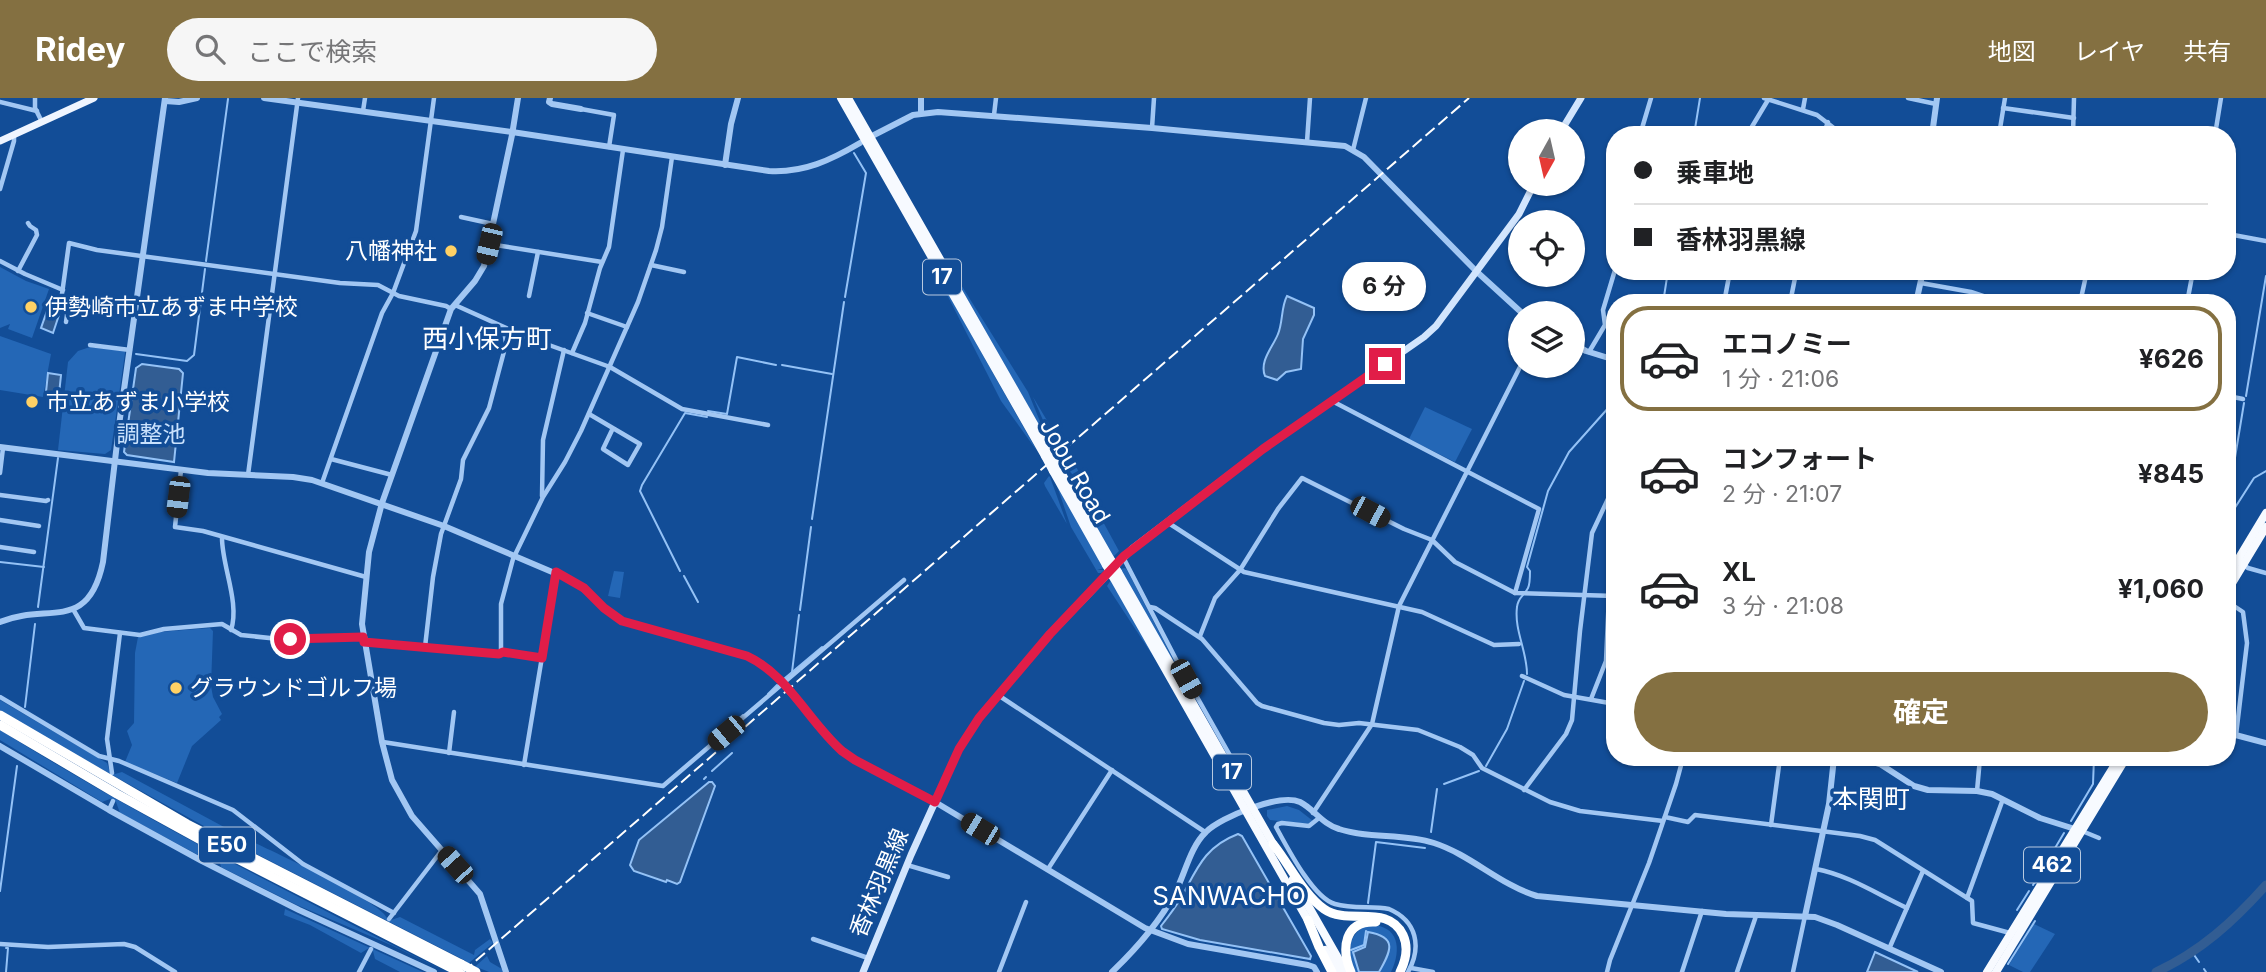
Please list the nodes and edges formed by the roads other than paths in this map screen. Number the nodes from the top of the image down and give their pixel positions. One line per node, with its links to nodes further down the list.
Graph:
1 (35, 98): 32 (street)
2 (94, 98): 38 (main road)
3 (197, 98): 25 (street)
4 (264, 98): 26 (street)
5 (365, 98): 33 (street)
6 (434, 98): 39 (street)
7 (517, 98): 50 (street)
8 (550, 98): 30 (street)
9 (738, 98): 60 (street)
10 (841, 98): 106 (highway, Jobu Road / 17)
11 (848, 98): 106 (highway, Jobu Road / 17)
12 (921, 98): 34 (street)
13 (996, 98): 35 (street)
14 (1154, 98): 49 (street)
15 (1310, 98): 54 (street)
16 (1366, 98): 58 (street)
17 (1581, 98): 37 (main road)
18 (1651, 98): 41 (street)
19 (1767, 98): 31 (street); 42 (street)
20 (1805, 98): 31 (street)
21 (1908, 98): 27 (street)
22 (2005, 98): 29 (street)
23 (2074, 98): 36 (street)
24 (2221, 98): 48 (street)
25 (165, 99): 70 (street)
26 (298, 100): 33 (street); 77 (street)
27 (1937, 101): 45 (street)
28 (0, 102): 32 (street)
29 (2003, 108): 36 (street); 46 (street)
30 (581, 109): 56 (street)
31 (1803, 109): 40 (street)
32 (37, 111): 38 (street)
33 (363, 112): 39 (street)
34 (921, 113): 35 (street); 52 (street)
35 (994, 115): 49 (street)
36 (2074, 118): 47 (street)
37 (1568, 119)
38 (42, 122): 51 (main road)
39 (430, 122): 50 (street); 80 (street)
40 (1828, 122): 43 (street); 44 (street)
41 (1643, 126)
42 (1752, 126)
43 (1826, 126)
44 (1832, 126)
45 (1933, 126)
46 (2000, 126)
47 (2074, 126)
48 (2216, 126)
49 (1152, 128): 54 (street)
50 (512, 132): 56 (street); 65 (street)
51 (13, 135): 53 (main road); 61 (street)
52 (874, 135)
53 (0, 141)
54 (1307, 142): 58 (street)
55 (860, 143): 60 (street)
56 (609, 147): 57 (street)
57 (623, 149): 59 (street); 72 (street)
58 (1353, 150): 75 (street)
59 (673, 157): 60 (street); 73 (street)
60 (725, 165)
61 (0, 189)
62 (1528, 196): 75 (main road, 香林羽黒線)
63 (461, 217): 65 (street)
64 (28, 223): 74 (street)
65 (493, 223): 68 (street)
66 (2236, 235): 67 (street)
67 (2266, 241)
68 (489, 244): 69 (street); 85 (street)
69 (538, 252): 72 (street); 82 (street)
70 (144, 257): 77 (street); 79 (street); 91 (street)
71 (0, 261): 74 (street)
72 (602, 262): 86 (street)
73 (651, 265): 76 (street); 88 (street)
74 (18, 271): 79 (street)
75 (1476, 271): 84 (street); 101 (main road, 香林羽黒線)
76 (684, 272)
77 (274, 274): 80 (street); 112 (street)
78 (1932, 280): 81 (street)
79 (63, 290): 87 (street)
80 (393, 293): 85 (street); 107 (street)
81 (1977, 294)
82 (529, 296)
83 (1606, 300): 94 (street)
84 (1509, 301)
85 (453, 307): 89 (street); 113 (street)
86 (587, 313): 88 (street); 95 (street)
87 (66, 321)
88 (627, 327): 97 (street)
89 (504, 328): 92 (street); 124 (street)
90 (90, 345): 91 (street)
91 (131, 350): 108 (street)
92 (564, 350): 95 (street); 116 (street)
93 (1585, 350): 94 (street)
94 (1589, 352): 96 (street)
95 (572, 353): 97 (street)
96 (1606, 357)
97 (610, 367): 102 (street); 103 (street)
98 (1514, 378): 110 (street)
99 (2236, 398): 100 (street)
100 (2243, 399)
101 (1332, 401): 110 (street); 122 (main road, 香林羽黒線)
102 (589, 414): 104 (street); 116 (street)
103 (768, 425)
104 (614, 428): 104 (street)
105 (2, 447): 108 (street); 111 (street)
106 (1047, 454): 139 (highway, Jobu Road / 17, bridge)
107 (331, 459): 113 (street); 114 (street)
108 (115, 462): 109 (street); 148 (street)
109 (181, 470): 112 (street); 126 (street)
110 (1466, 470): 127 (street); 142 (street)
111 (0, 473)
112 (248, 475): 114 (street)
113 (393, 475): 118 (street)
114 (322, 483): 118 (street)
115 (0, 495): 117 (street)
116 (543, 496): 130 (street)
117 (48, 499)
118 (382, 503): 124 (street); 140 (street)
119 (1606, 503): 143 (street)
120 (2266, 513): 133 (highway)
121 (0, 520): 123 (street)
122 (1167, 522): 131 (main road, 香林羽黒線); 135 (street)
123 (39, 526)
124 (444, 526): 130 (street); 155 (street)
125 (2266, 527): 133 (highway)
126 (222, 538): 140 (street); 150 (street)
127 (1432, 540): 135 (street); 142 (street); 145 (street)
128 (0, 547): 129 (street)
129 (34, 552)
130 (515, 554): 137 (street); 156 (street)
131 (1124, 556): 146 (street); 162 (main road, 香林羽黒線)
132 (2236, 561): 133 (street)
133 (2239, 563): 134 (highway); 136 (highway); 138 (street)
134 (2236, 567)
135 (1240, 570): 145 (street); 152 (street)
136 (2236, 570)
137 (556, 572): 157 (street); 160 (street)
138 (2266, 573)
139 (1116, 575): 161 (highway, Jobu Road / 17); 196 (highway, Jobu Road / 17)
140 (366, 577): 153 (street)
141 (904, 580): 160 (street)
142 (1515, 593): 143 (street)
143 (1584, 595): 144 (street); 164 (street)
144 (1606, 596)
145 (1399, 606): 154 (street); 170 (street)
146 (1150, 607): 152 (street); 161 (street)
147 (2236, 607): 167 (street)
148 (73, 609): 149 (street); 151 (street)
149 (0, 622)
150 (232, 630): 151 (street); 153 (street)
151 (120, 633): 178 (street)
152 (1200, 636): 170 (street)
153 (363, 640): 155 (street); 173 (street)
154 (1519, 644)
155 (425, 647): 156 (street)
156 (501, 653): 157 (street)
157 (542, 658): 180 (street)
158 (1606, 660): 165 (street)
159 (1522, 676): 164 (street)
160 (783, 685): 180 (street); 194 (street)
161 (1191, 694): 176 (highway, Jobu Road / 17)
162 (998, 695): 188 (street); 194 (main road, 香林羽黒線)
163 (0, 697): 178 (street)
164 (1574, 697): 165 (street); 190 (street)
165 (1591, 699): 166 (street)
166 (1606, 702)
167 (2236, 708)
168 (454, 712): 177 (street)
169 (0, 715): 229 (highway, E50)
170 (1372, 724): 190 (street); 197 (street)
171 (0, 725): 229 (highway, E50)
172 (2236, 735): 174 (street)
173 (382, 742): 177 (street); 206 (street)
174 (2266, 743)
175 (0, 746): 195 (street)
176 (1221, 747): 179 (street); 196 (highway, Jobu Road / 17)
177 (449, 753): 180 (street)
178 (110, 759): 189 (street); 217 (street)
179 (1232, 759)
180 (524, 765)
181 (1681, 766): 199 (street)
182 (1779, 766): 200 (street)
183 (1833, 766): 202 (street)
184 (1883, 766): 191 (street)
185 (1980, 766): 191 (street)
186 (2114, 766): 201 (highway, 462)
187 (2121, 766): 201 (highway, 462)
188 (1112, 770): 203 (street); 208 (street)
189 (112, 773)
190 (1524, 790): 199 (street)
191 (1978, 791): 192 (street)
192 (2003, 799): 201 (street); 212 (street)
193 (113, 801): 195 (street)
194 (935, 802): 207 (main road, 香林羽黒線); 208 (street)
195 (109, 810): 233 (street)
196 (1250, 810): 197 (street); 203 (street); 205 (highway, Jobu Road / 17); 221 (highway, Jobu Road / 17)
197 (1313, 813): 198 (street)
198 (1319, 818): 214 (street); 230 (street)
199 (1664, 819): 200 (street); 214 (street)
200 (1771, 825): 202 (street)
201 (2078, 830): 204 (street); 223 (highway, 462); 250 (highway, 462)
202 (1824, 831): 209 (street); 210 (street)
203 (1205, 832): 222 (street)
204 (2099, 838)
205 (1273, 844): 241 (highway, Jobu Road / 17); 242 (highway)
206 (442, 850): 217 (street); 235 (street)
207 (907, 865): 211 (street); 228 (main road, 香林羽黒線)
208 (1048, 869): 222 (street)
209 (1816, 869): 215 (street); 219 (street)
210 (1923, 872): 212 (street); 215 (street)
211 (948, 877)
212 (1967, 898): 223 (street)
213 (1026, 902): 237 (street)
214 (1632, 904): 216 (street); 244 (street)
215 (1907, 908): 226 (street)
216 (1702, 911): 218 (street); 245 (street)
217 (394, 913): 220 (street)
218 (1756, 916): 219 (street); 246 (street)
219 (1805, 916): 226 (street); 247 (street)
220 (389, 919)
221 (1308, 920): 240 (highway)
222 (1150, 931): 238 (street); 239 (street)
223 (2011, 933): 249 (highway, 462)
224 (813, 939): 228 (street)
225 (0, 944): 231 (street)
226 (1889, 948): 248 (street)
227 (371, 949): 232 (street)
228 (868, 958): 236 (main road, 香林羽黒線)
229 (458, 969): 234 (highway, E50, bridge)
230 (1409, 970): 243 (street)
231 (175, 972)
232 (359, 972)
233 (434, 972)
234 (476, 972)
235 (506, 972)
236 (863, 972)
237 (999, 972)
238 (1112, 972)
239 (1318, 972)
240 (1335, 972)
241 (1348, 972): 242 (highway)
242 (1397, 972)
243 (1433, 972)
244 (1608, 972)
245 (1682, 972)
246 (1737, 972)
247 (1793, 972)
248 (1941, 972)
249 (1987, 972)
250 (1996, 972)

